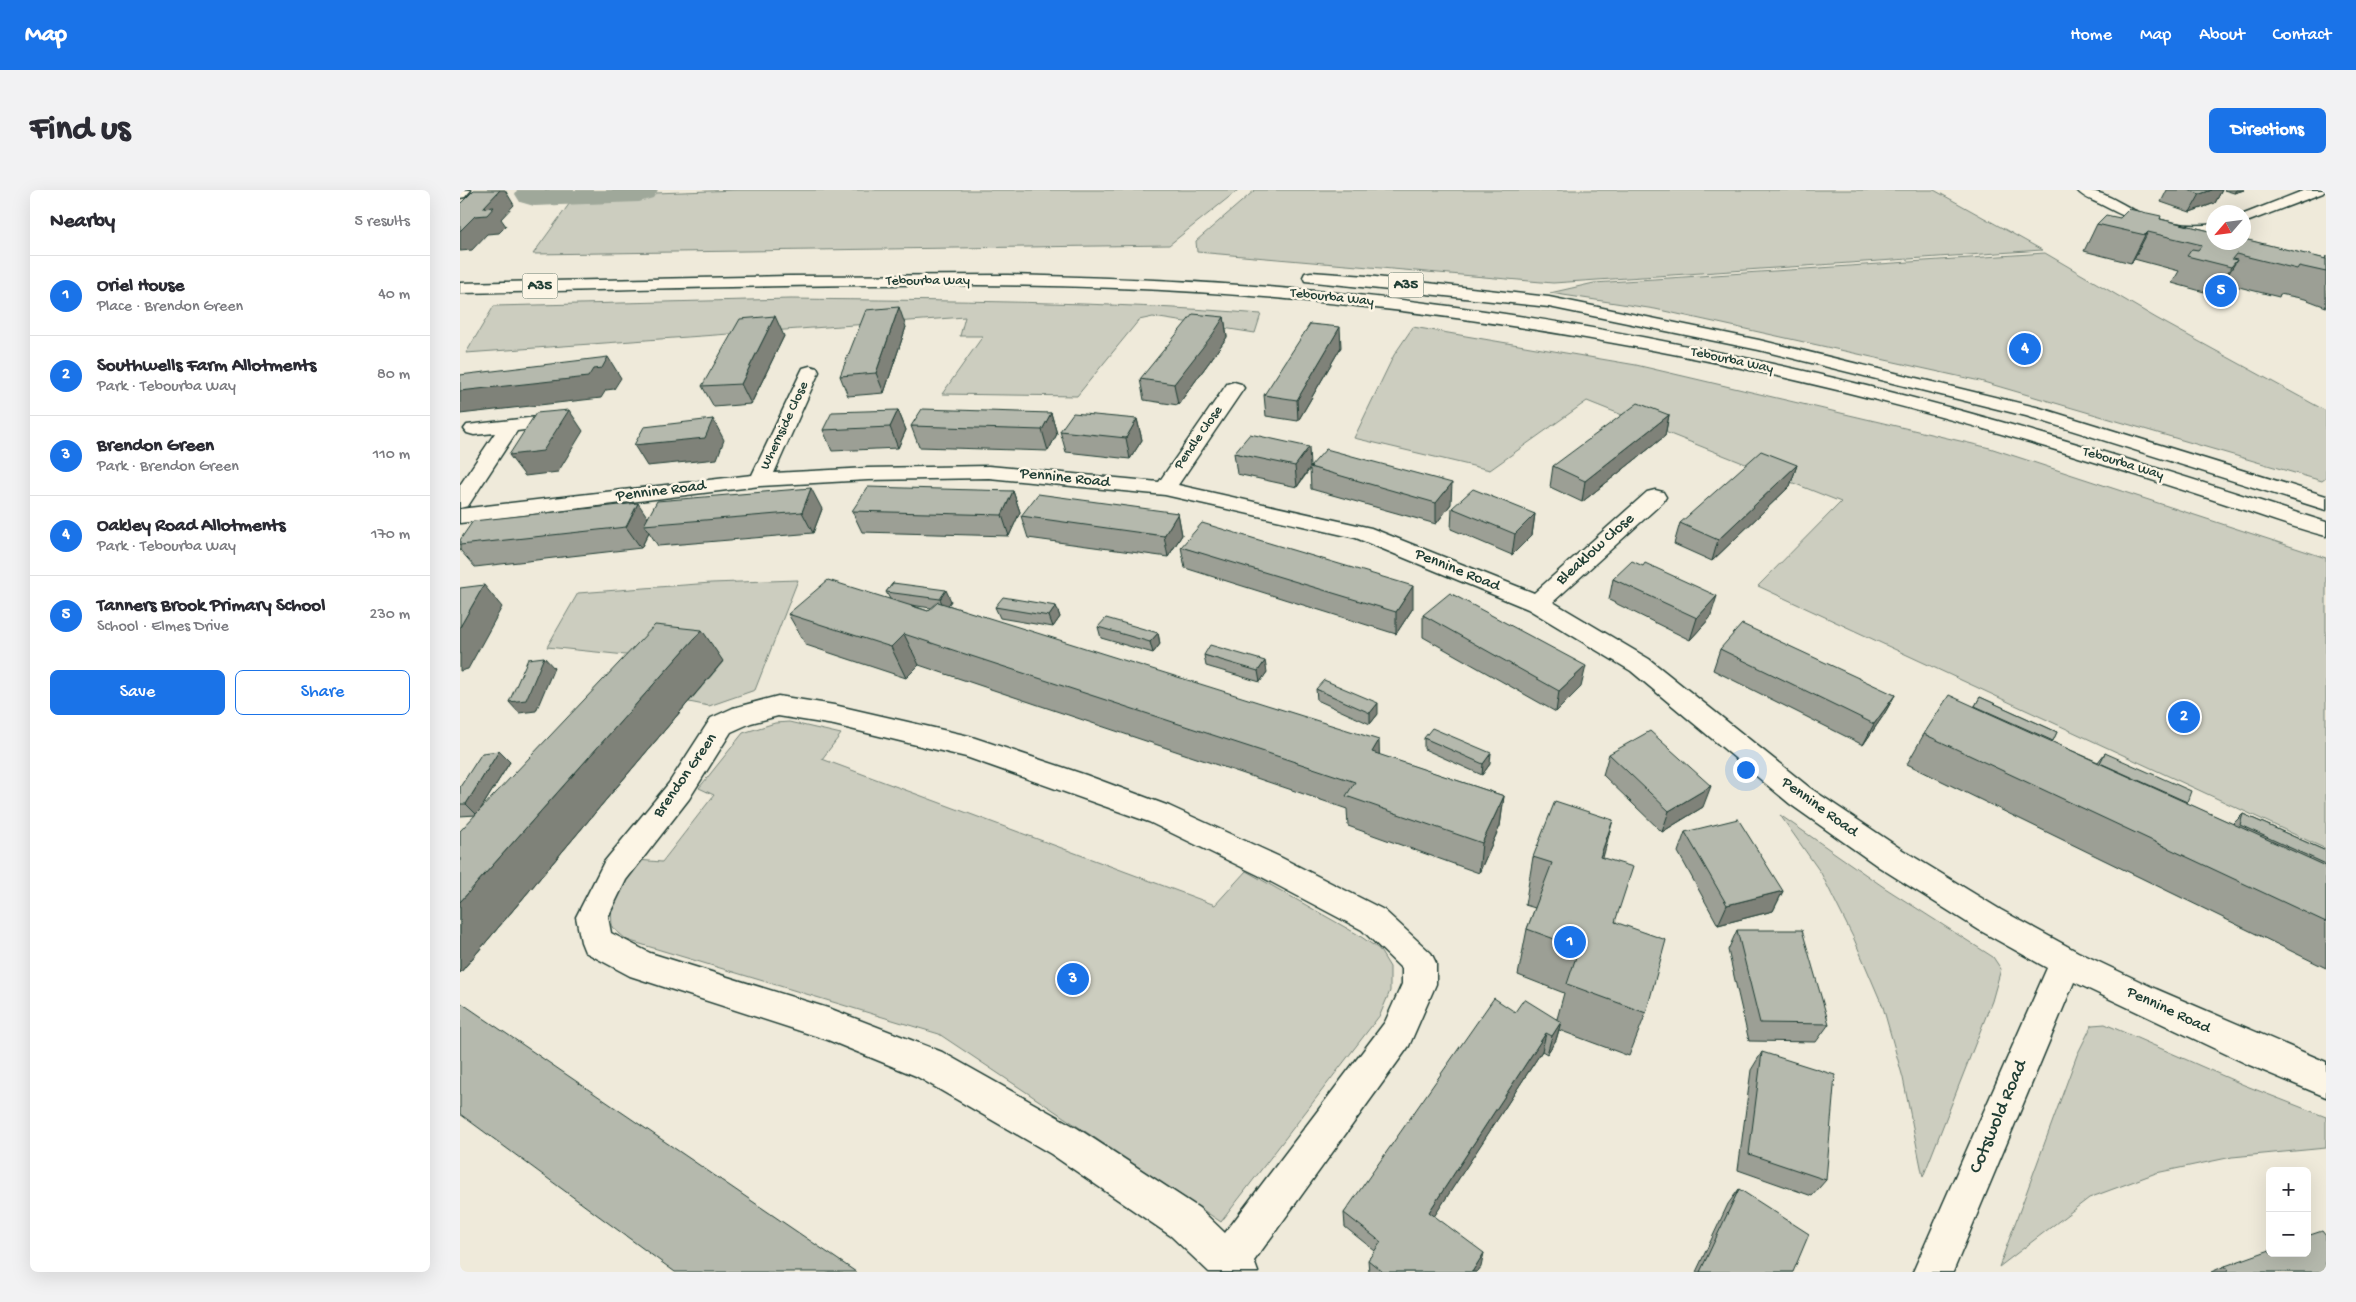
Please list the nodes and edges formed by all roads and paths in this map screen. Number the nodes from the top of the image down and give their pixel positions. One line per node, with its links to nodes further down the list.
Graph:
1 (464, 190): 4 (street)
2 (2084, 190): 6 (street)
3 (2318, 190): 5 (street)
4 (460, 194)
5 (2251, 216)
6 (2206, 230)
7 (1137, 267): 8 (street, Tebourba Way / A35)
8 (540, 269)
9 (1298, 276): 20 (street, Tebourba Way / A35)
10 (460, 288): 22 (street, Tebourba Way / A35)
11 (810, 372): 16 (street, Whernside Close)
12 (1234, 388): 17 (street, Pendle Close)
13 (546, 422): 14 (street)
14 (510, 426): 15 (street); 19 (street)
15 (474, 430)
16 (760, 480): 17 (street, Pennine Road); 21 (street, Pennine Road)
17 (1165, 489): 23 (street, Pennine Road)
18 (1655, 497): 23 (street, Bleaklow Close)
19 (460, 501)
20 (2326, 503)
21 (460, 516)
22 (2326, 529)
23 (1537, 604): 24 (street, Pennine Road)
24 (2066, 962): 25 (street, Pennine Road); 27 (street, Cotswold Road)
25 (2326, 1080)
26 (1234, 1266): 26 (street, Brendon Green)
27 (1933, 1272)

